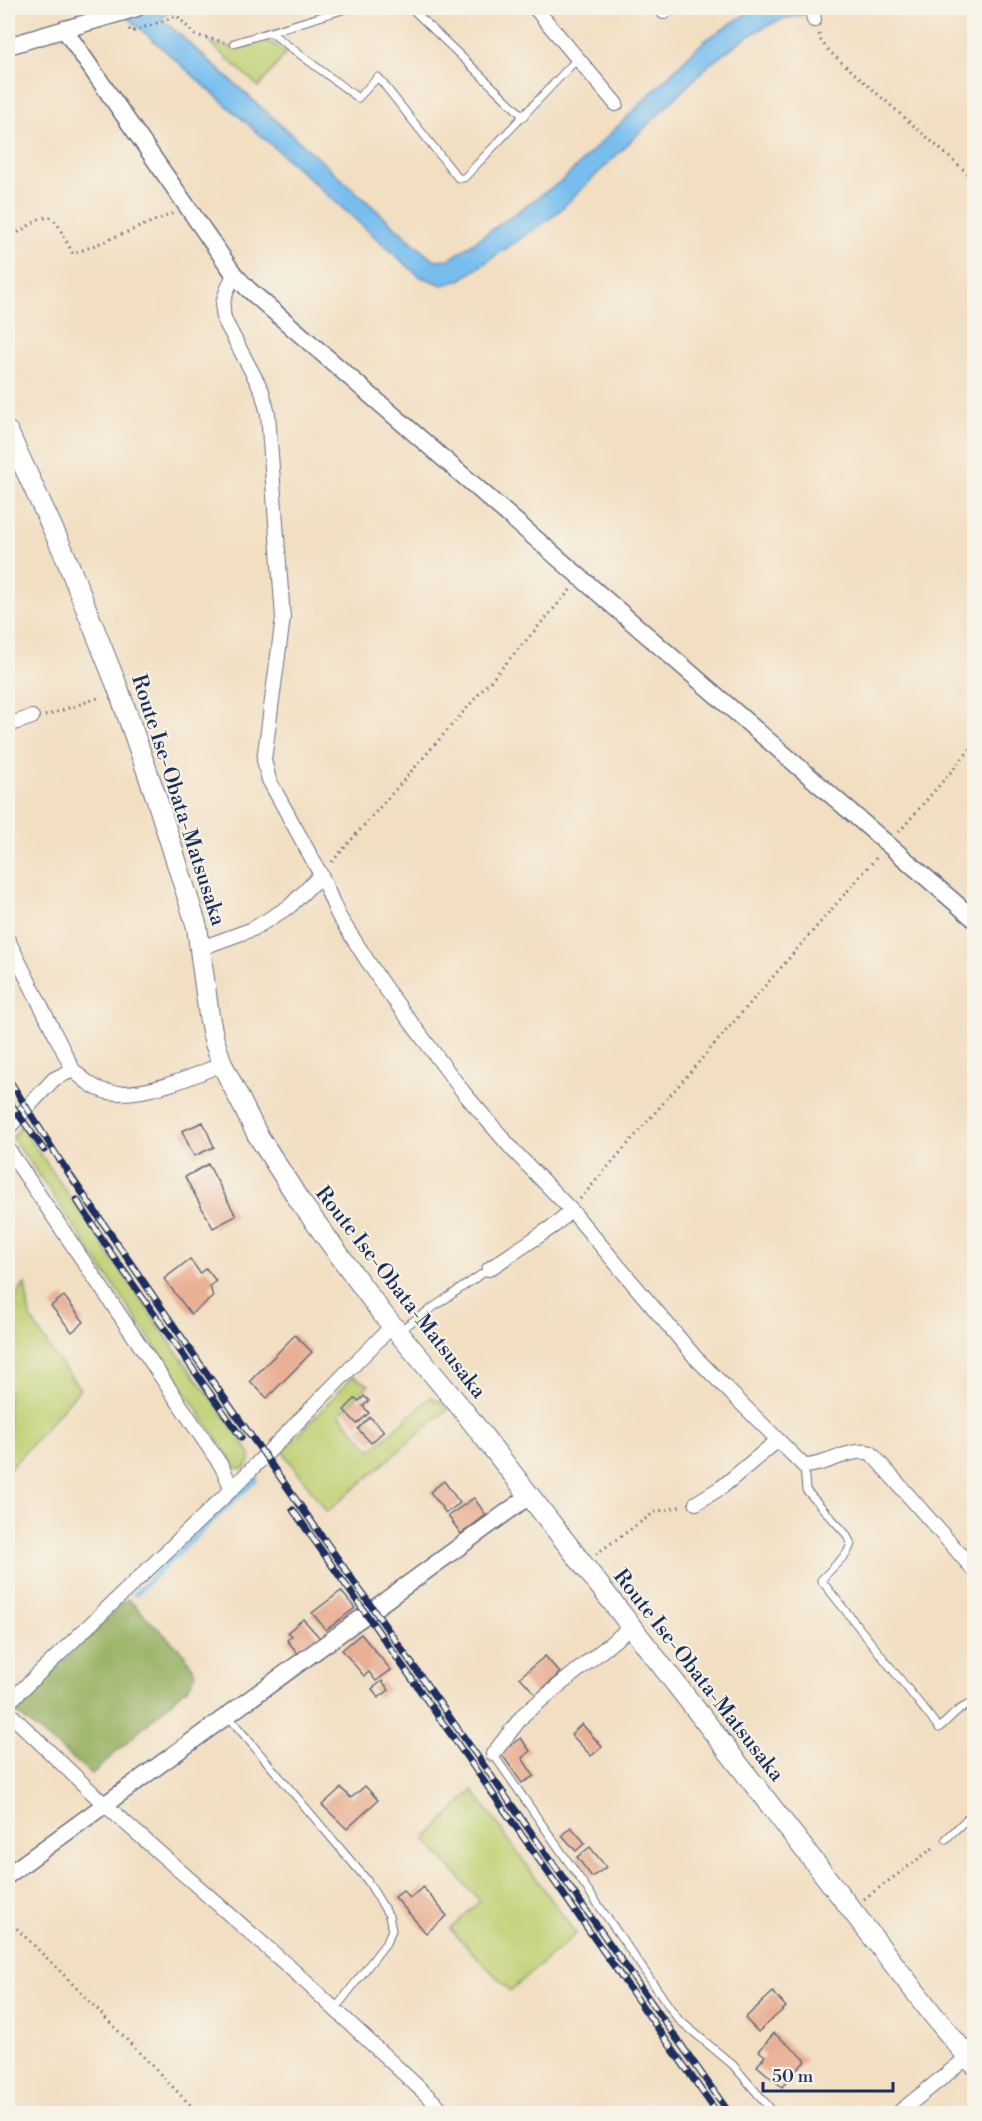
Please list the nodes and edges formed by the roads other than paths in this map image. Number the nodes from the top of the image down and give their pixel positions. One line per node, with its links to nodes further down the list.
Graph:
1 (137, 8): 7 (street)
2 (349, 8): 8 (lane)
3 (411, 8): 13 (lane)
4 (535, 8): 11 (street)
5 (660, 8): 6 (street)
6 (669, 8)
7 (64, 29): 10 (street); 14 (street)
8 (270, 32): 9 (lane); 13 (lane)
9 (234, 43)
10 (8, 46)
11 (578, 58): 12 (street); 13 (lane)
12 (616, 104)
13 (524, 117)
14 (234, 274): 18 (street); 19 (street)
15 (8, 432): 21 (main road, Route Ise-Obata-Matsusaka)
16 (32, 717): 17 (street)
17 (8, 725)
18 (321, 875): 21 (street); 26 (street)
19 (975, 919)
20 (8, 940): 23 (street)
21 (201, 948): 22 (main road, Route Ise-Obata-Matsusaka)
22 (222, 1064): 23 (street); 28 (main road, Route Ise-Obata-Matsusaka)
23 (73, 1070): 24 (street)
24 (8, 1128)
25 (8, 1149): 31 (street)
26 (571, 1210): 27 (street); 29 (street)
27 (489, 1269): 28 (lane)
28 (395, 1329): 31 (street); 32 (main road, Route Ise-Obata-Matsusaka)
29 (778, 1440): 30 (street); 33 (street)
30 (804, 1466): 34 (street); 36 (lane)
31 (231, 1489): 37 (street)
32 (529, 1496): 35 (main road, Route Ise-Obata-Matsusaka); 39 (street)
33 (696, 1503)
34 (975, 1570)
35 (631, 1627): 40 (street); 46 (main road, Route Ise-Obata-Matsusaka)
36 (975, 1701)
37 (8, 1703)
38 (8, 1712): 41 (street)
39 (228, 1716): 41 (street); 45 (lane)
40 (494, 1754): 48 (lane)
41 (104, 1804): 44 (street); 45 (street)
42 (975, 1812): 43 (lane)
43 (946, 1839)
44 (8, 1875)
45 (335, 2010): 47 (street)
46 (971, 2061): 49 (street)
47 (447, 2114)
48 (776, 2114)
49 (897, 2114)

